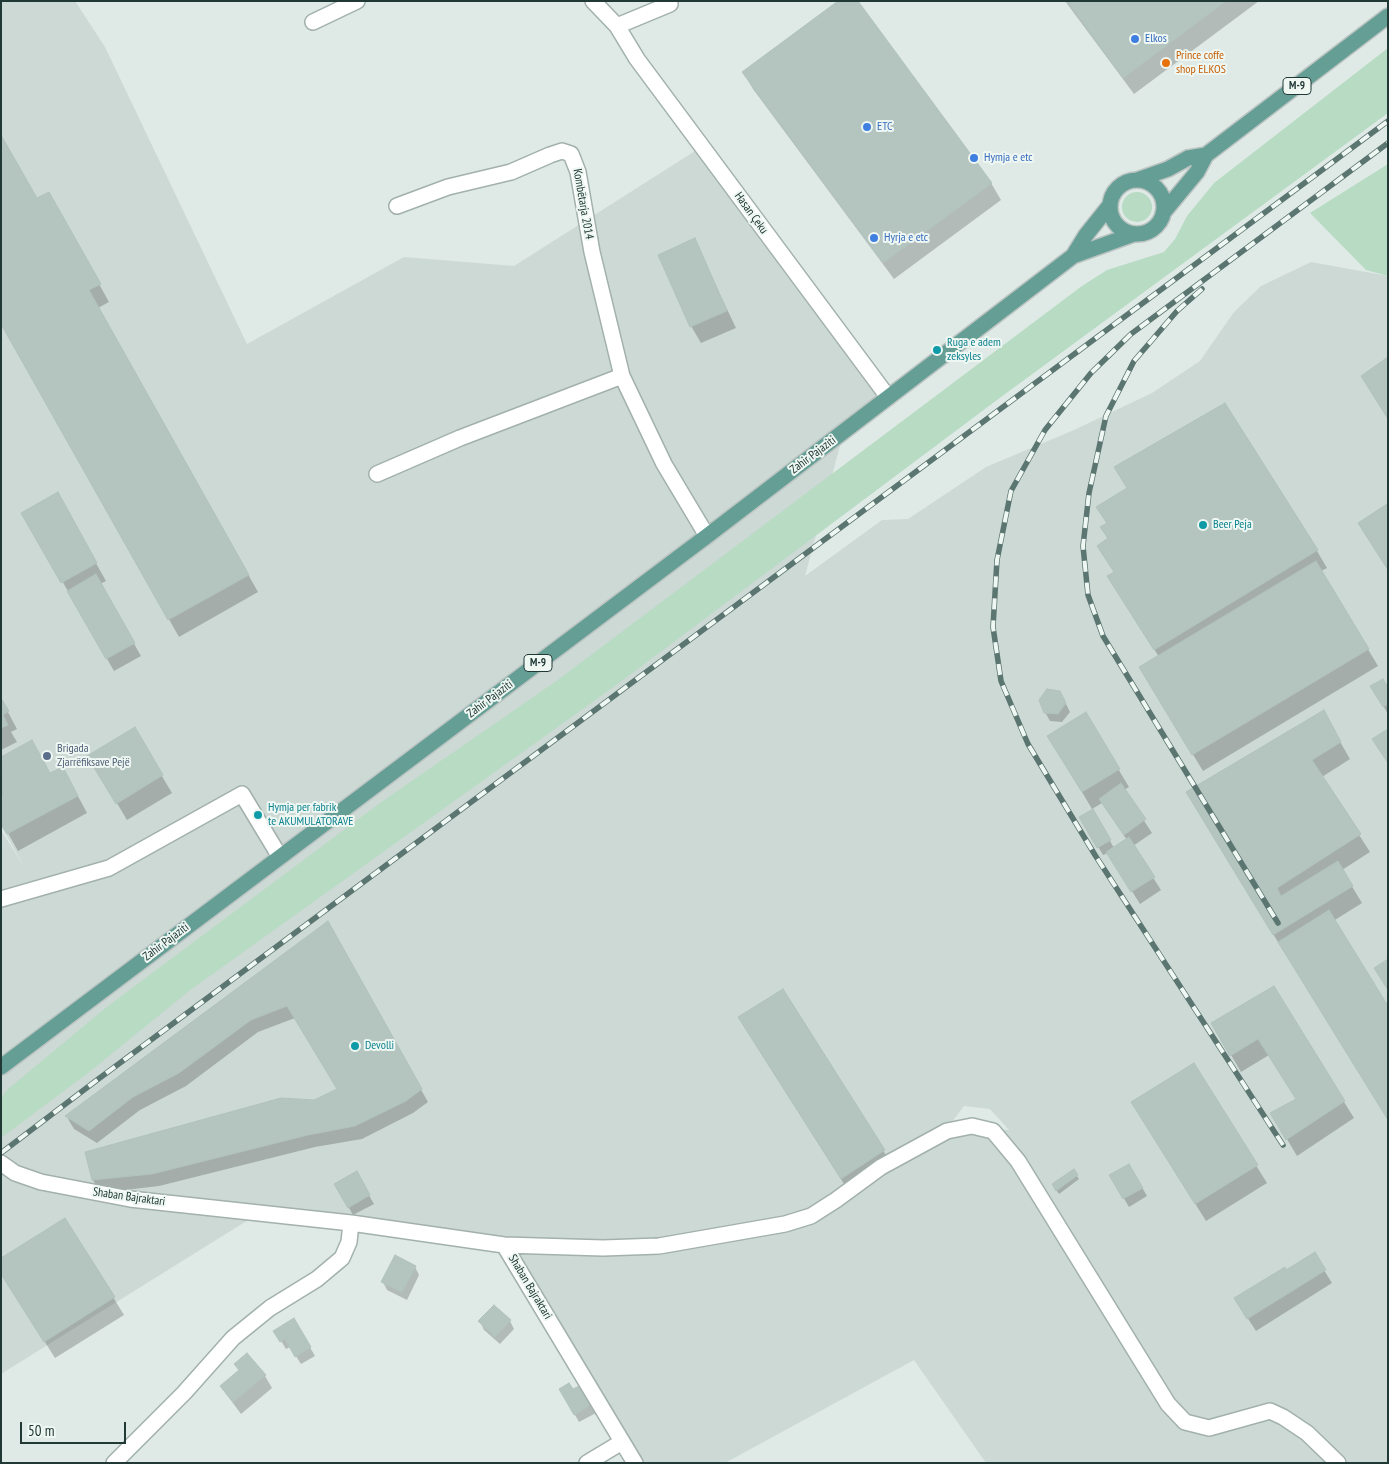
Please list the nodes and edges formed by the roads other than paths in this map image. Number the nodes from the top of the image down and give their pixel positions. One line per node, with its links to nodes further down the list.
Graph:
1 (357, 1): 5 (street)
2 (593, 1): 6 (street, Hasan Çeku)
3 (670, 4): 6 (street)
4 (1388, 16): 7 (main road, M-9)
5 (313, 22)
6 (617, 26): 15 (street, Hasan Çeku)
7 (1206, 155): 8 (main road, M-9); 11 (main road, M-9)
8 (1136, 180): 9 (main road, M-9); 11 (main road)
9 (1110, 205): 12 (main road); 13 (main road, Zahir Pajaziti / M-9)
10 (397, 206): 14 (street, Kombëtarja 2014)
11 (1163, 214): 12 (main road, M-9)
12 (1134, 234): 13 (main road, Zahir Pajaziti / M-9)
13 (1073, 256): 15 (main road, Zahir Pajaziti / M-9)
14 (622, 376): 16 (street); 17 (street, Kombëtarja 2014)
15 (888, 397): 17 (main road, Zahir Pajaziti / M-9)
16 (377, 474)
17 (707, 536): 18 (main road, Zahir Pajaziti / M-9)
18 (280, 857): 19 (street); 20 (main road, Zahir Pajaziti / M-9)
19 (1, 899)
20 (1, 1067)
21 (1, 1163): 22 (street, Shaban Bajraktari)
22 (351, 1223): 23 (street, Shaban Bajraktari); 25 (street)
23 (504, 1245): 24 (street, Shaban Bajraktari); 28 (street)
24 (622, 1442): 26 (street); 27 (street, Shaban Bajraktari)
25 (114, 1463)
26 (587, 1463)
27 (635, 1463)
28 (1338, 1463)

